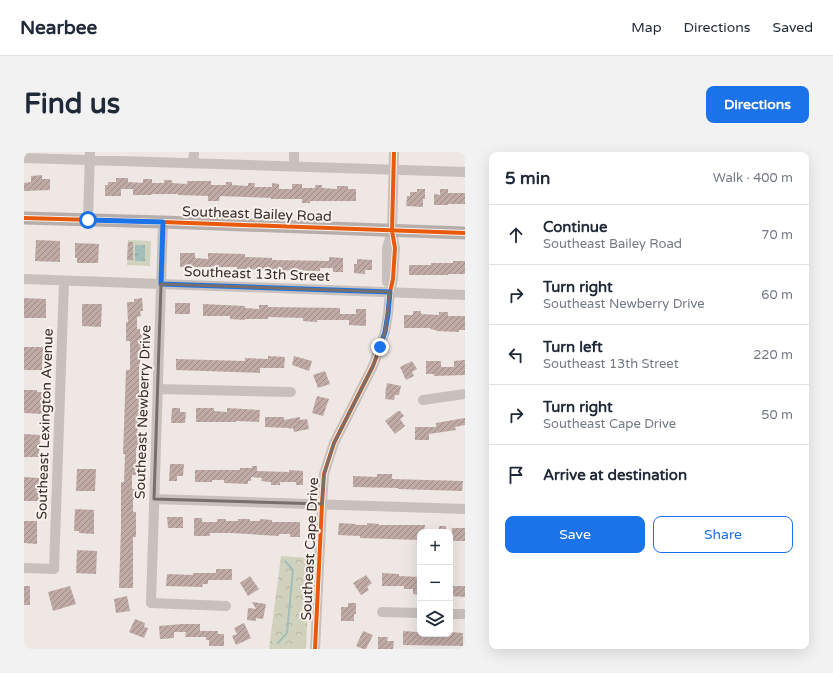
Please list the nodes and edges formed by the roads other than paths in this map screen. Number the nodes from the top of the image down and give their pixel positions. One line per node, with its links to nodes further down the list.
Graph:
1 (194, 152): 6 (street)
2 (294, 152): 7 (street)
3 (394, 152): 8 (street, Southeast Cape Drive)
4 (90, 156): 5 (street); 6 (street); 11 (street)
5 (24, 158)
6 (193, 163): 7 (street)
7 (294, 166): 8 (street)
8 (393, 170): 9 (street); 13 (street, Southeast Cape Drive)
9 (465, 172)
10 (24, 218): 11 (main road, Southeast Bailey Road)
11 (88, 220): 12 (main road, Southeast Bailey Road)
12 (163, 222): 13 (main road, Southeast Bailey Road); 17 (street, Southeast Newberry Drive)
13 (392, 231): 14 (main road, Southeast Bailey Road); 18 (street, Southeast Cape Drive)
14 (465, 233)
15 (24, 279): 16 (street, Southeast 13th Street)
16 (64, 281): 17 (street, Southeast 13th Street); 27 (street, Southeast Lexington Avenue)
17 (161, 284): 18 (street, Southeast 13th Street); 20 (street, Southeast Newberry Drive)
18 (390, 292): 19 (street, Southeast 13th Street); 25 (street, Southeast Cape Drive)
19 (465, 295)
20 (158, 389): 21 (street); 24 (street, Southeast Newberry Drive)
21 (291, 392)
22 (465, 394): 23 (street)
23 (423, 400)
24 (154, 498): 25 (street); 28 (street, Southeast Newberry Drive)
25 (322, 504): 26 (street); 33 (street, Southeast Cape Drive)
26 (465, 509)
27 (24, 568)
28 (226, 606)
29 (382, 612): 30 (street)
30 (417, 613)
31 (453, 614): 32 (street)
32 (465, 614)
33 (315, 649)

